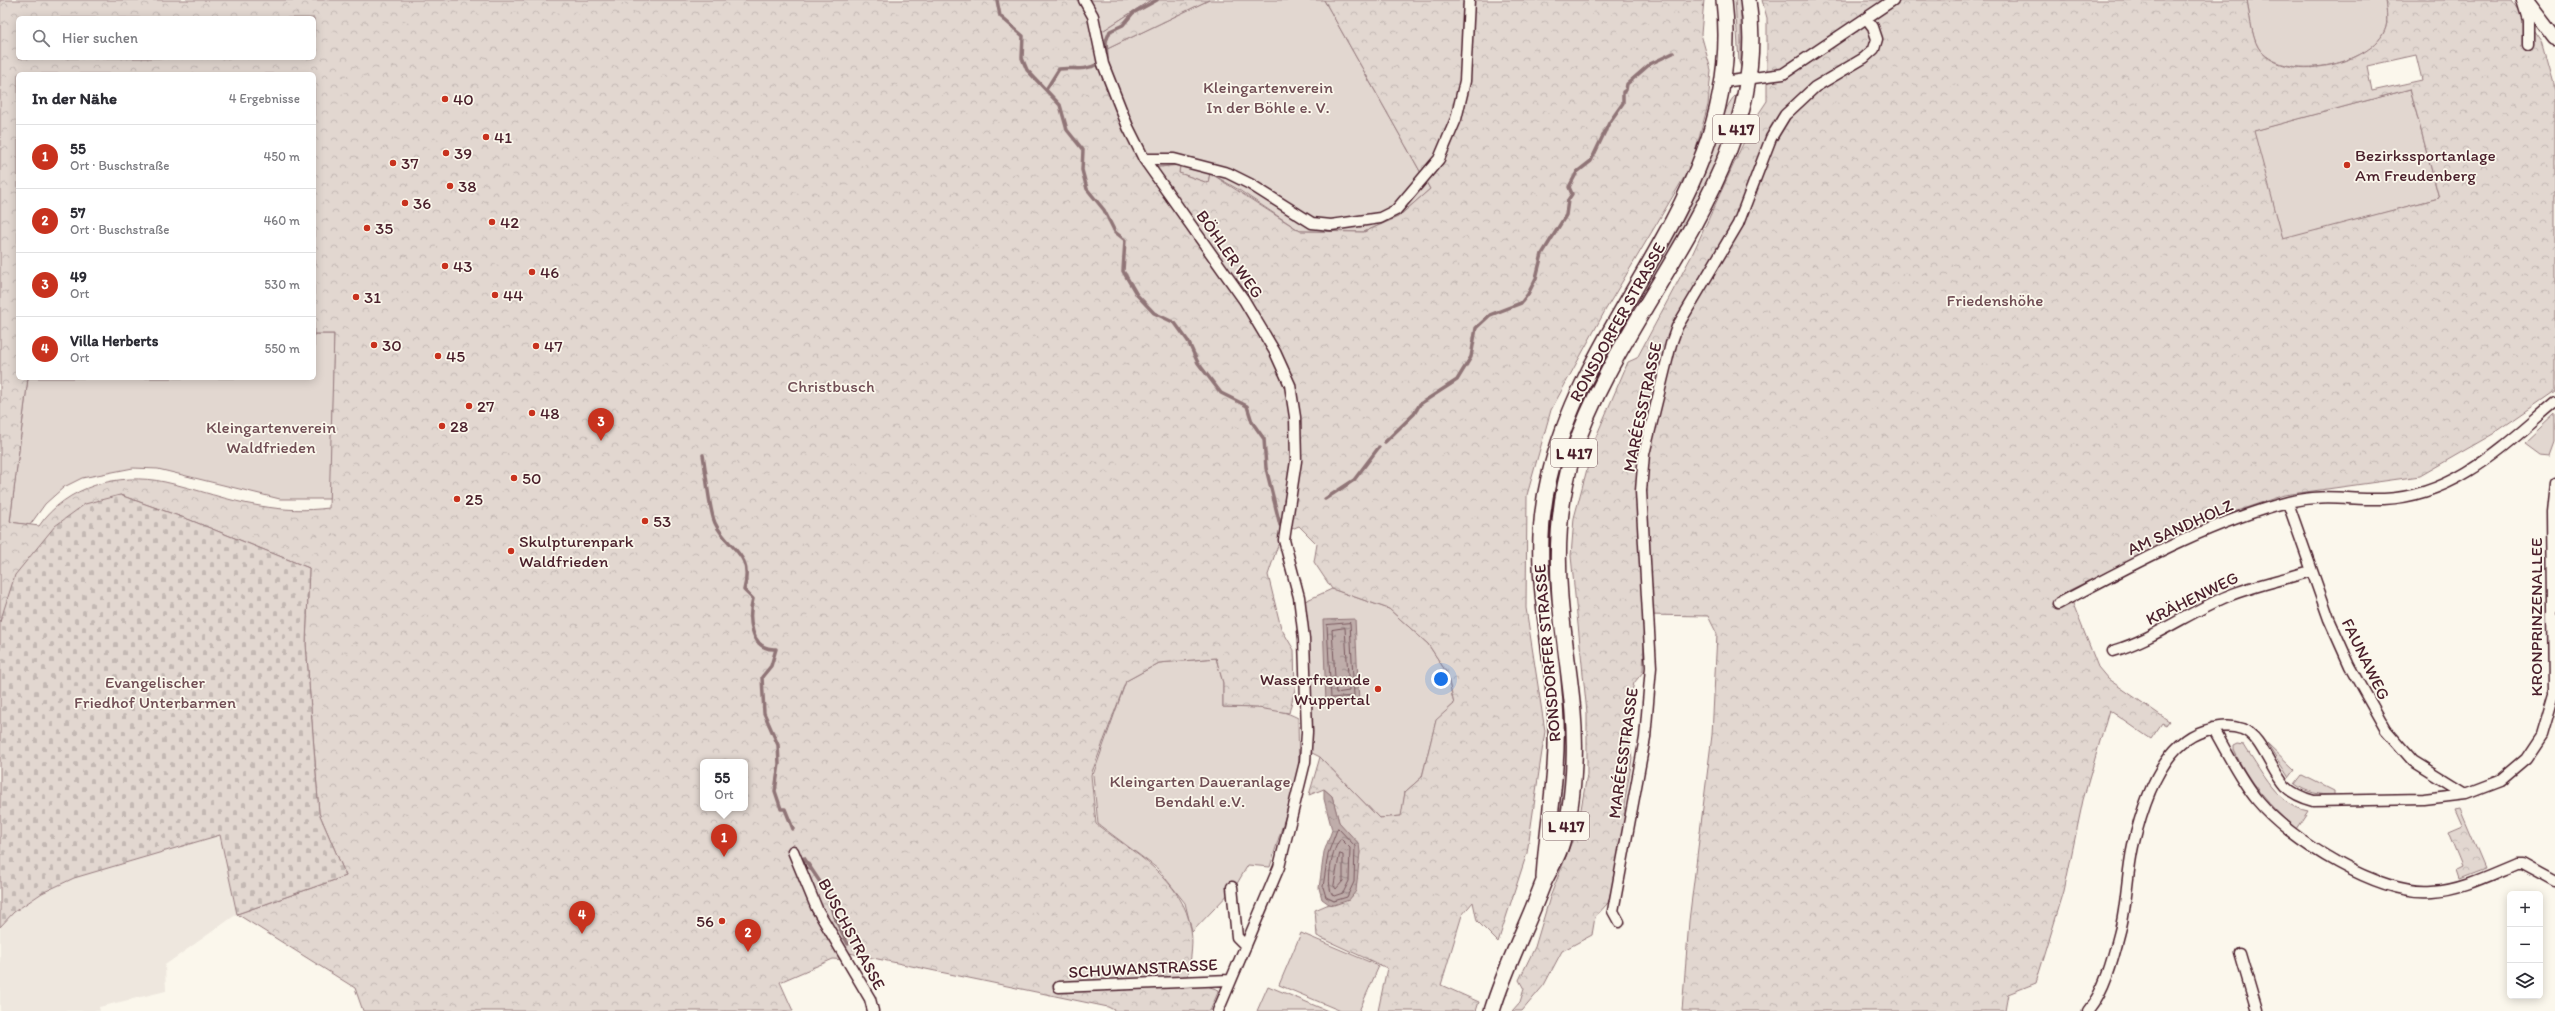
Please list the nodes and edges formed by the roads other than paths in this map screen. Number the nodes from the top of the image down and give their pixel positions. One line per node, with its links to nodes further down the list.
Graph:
1 (1084, 0): 13 (street, BÖHLER WEG)
2 (1469, 0): 13 (street)
3 (1724, 0): 12 (main road, RONSDORFER STRASSE / L 417)
4 (1748, 0): 11 (main road, RONSDORFER STRASSE / L 417)
5 (1893, 0): 8 (street)
6 (2522, 0): 10 (street)
7 (2526, 0): 9 (street)
8 (1867, 19): 11 (street); 26 (street, MARÉESSTRASSE)
9 (2555, 38)
10 (2528, 45)
11 (1747, 80): 12 (street); 24 (main road, RONSDORFER STRASSE / L 417)
12 (1723, 82): 24 (main road, RONSDORFER STRASSE / L 417)
13 (1144, 159): 27 (street, BÖHLER WEG)
14 (2555, 403): 16 (street, AM SANDHOLZ)
15 (2555, 484): 21 (street, KRONPRINZENALLEE)
16 (2288, 503): 17 (street, FAUNAWEG); 18 (street, AM SANDHOLZ)
17 (2310, 571): 19 (street, KRÄHENWEG); 21 (street, FAUNAWEG)
18 (2058, 604)
19 (2112, 651)
20 (2213, 728): 21 (street, KRONPRINZENALLEE); 23 (street); 34 (street, KRONPRINZENALLEE)
21 (2466, 794)
22 (793, 850): 31 (street, BUSCHSTRASSE)
23 (2555, 882)
24 (1543, 883): 33 (main road, RONSDORFER STRASSE / L 417)
25 (1232, 887): 27 (street)
26 (1619, 922)
27 (1246, 946): 29 (street)
28 (2240, 953): 35 (street)
29 (1229, 980): 30 (street, SCHUWANSTRASSE); 32 (street)
30 (1059, 988)
31 (872, 1011)
32 (1218, 1011)
33 (1492, 1011)
34 (2088, 1011)
35 (2257, 1011)

